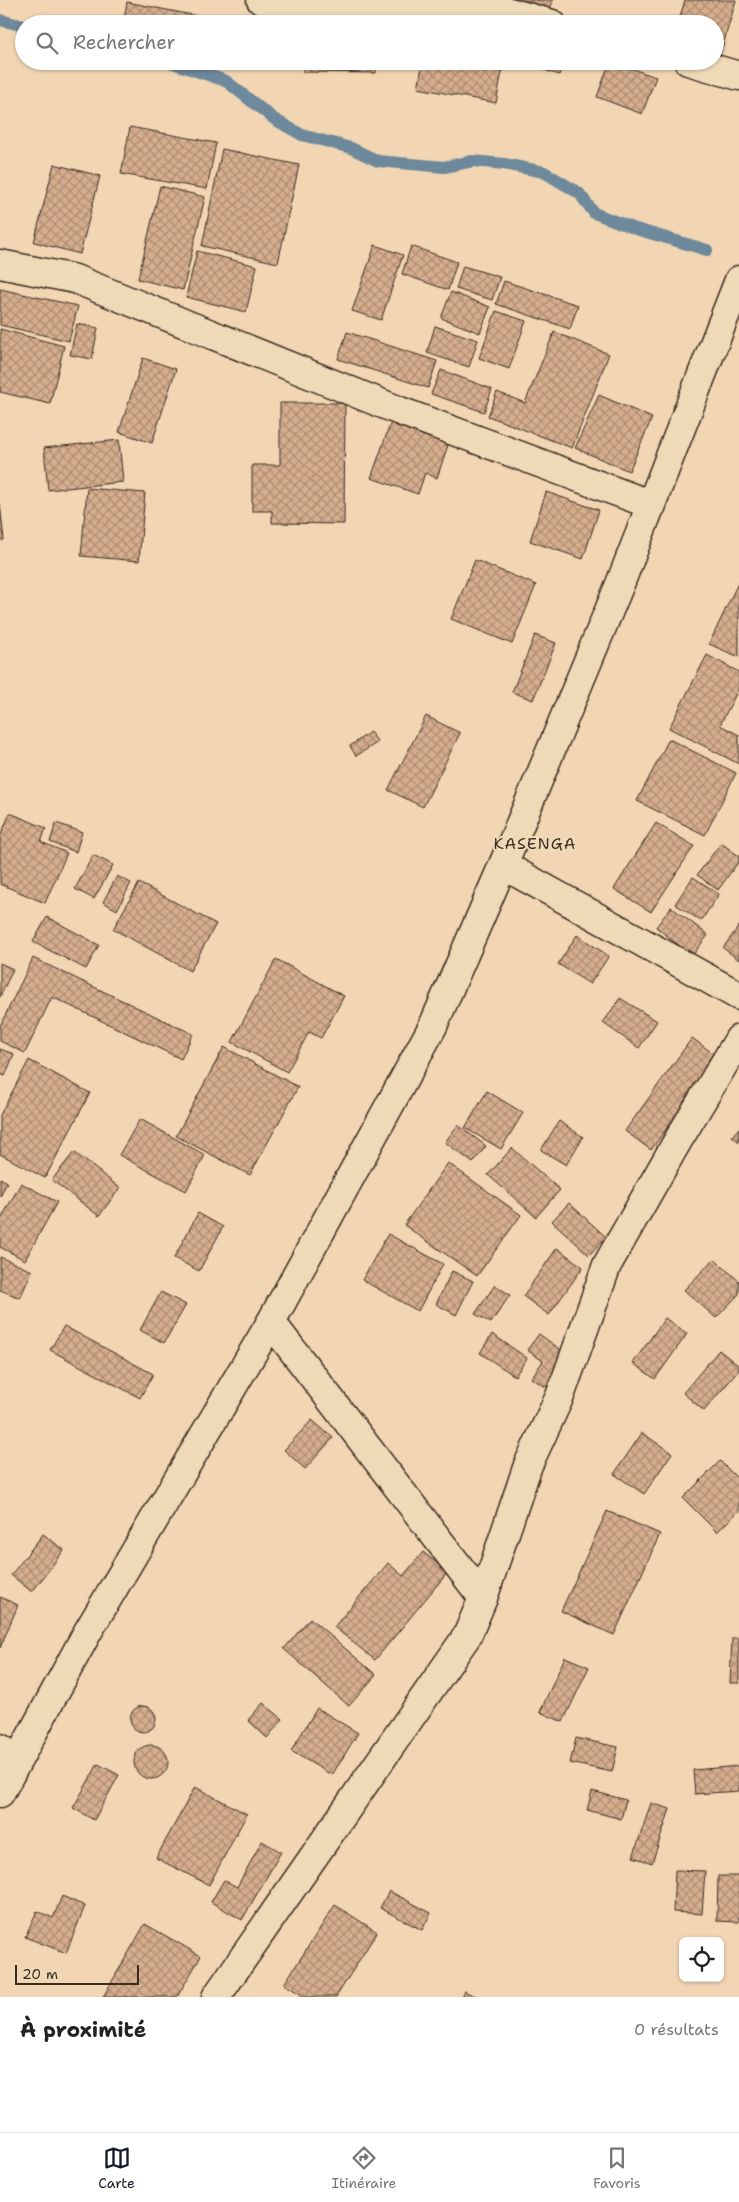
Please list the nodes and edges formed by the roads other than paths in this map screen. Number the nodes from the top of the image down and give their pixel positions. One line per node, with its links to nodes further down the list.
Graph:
1 (261, 0): 2 (main road)
2 (520, 15)
3 (719, 70): 4 (main road)
4 (739, 76)
5 (0, 264): 7 (main road)
6 (739, 280): 7 (main road)
7 (652, 506): 8 (main road)
8 (503, 865): 9 (main road); 11 (main road)
9 (739, 996)
10 (739, 1039): 12 (main road)
11 (270, 1322): 12 (main road); 13 (main road)
12 (483, 1598): 15 (main road)
13 (8, 1754): 14 (main road)
14 (0, 1793)
15 (216, 1997)

